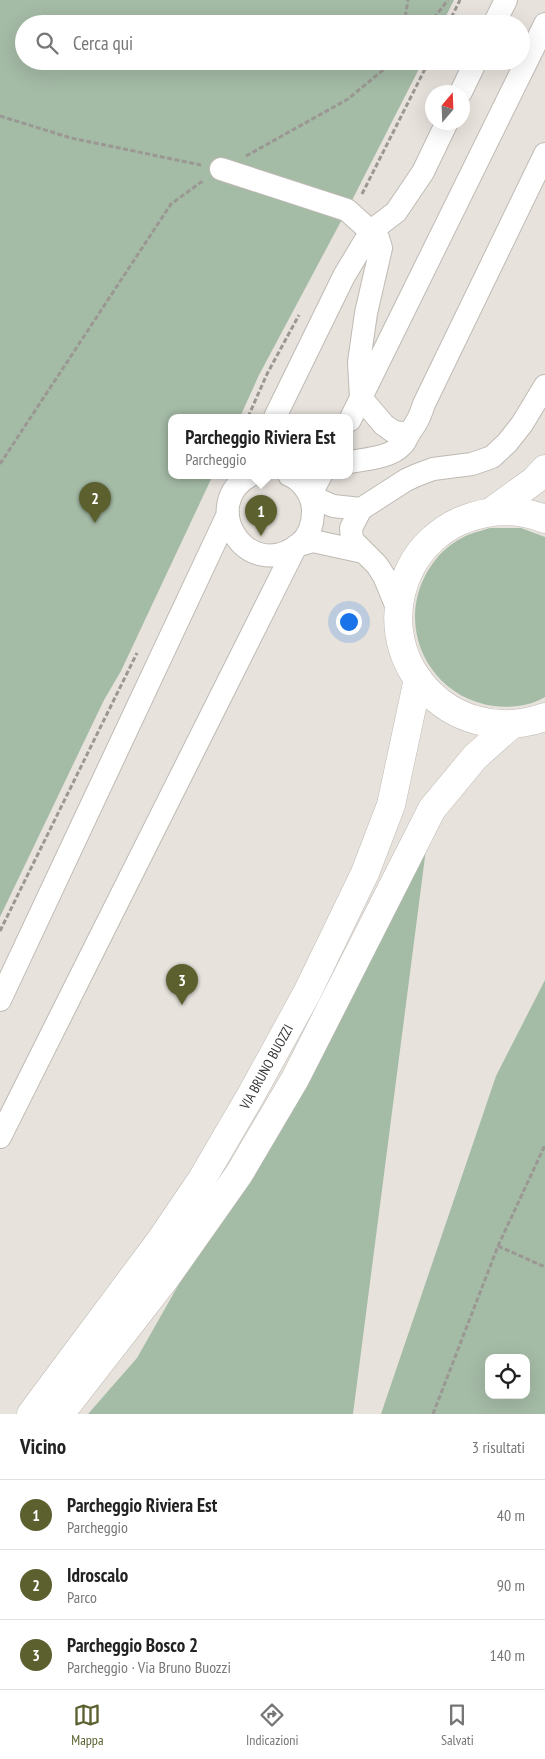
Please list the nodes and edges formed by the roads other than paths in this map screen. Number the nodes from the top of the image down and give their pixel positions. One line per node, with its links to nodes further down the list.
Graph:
1 (506, 0): 2 (street)
2 (498, 15)
3 (545, 24): 4 (street)
4 (530, 54)
5 (472, 70): 7 (street)
6 (522, 70): 13 (street)
7 (465, 85)
8 (443, 130): 11 (street)
9 (545, 154): 16 (street)
10 (221, 170): 11 (street)
11 (371, 231): 13 (street); 14 (street)
12 (545, 386): 23 (street)
13 (361, 398): 15 (street); 16 (street)
14 (276, 414)
15 (353, 414)
16 (409, 434): 17 (street)
17 (353, 461)
18 (545, 469): 24 (main road)
19 (244, 479): 25 (street)
20 (295, 479): 22 (street)
21 (319, 479): 22 (street)
22 (310, 496): 23 (street); 27 (street)
23 (361, 509): 28 (street)
24 (492, 511): 26 (main road); 29 (main road)
25 (228, 514): 27 (street); 33 (street)
26 (545, 519)
27 (296, 546): 28 (street); 34 (street)
28 (363, 552): 29 (street)
29 (398, 610): 30 (main road)
30 (418, 679): 32 (main road); 35 (main road, VIA BRUNO BUOZZI)
31 (543, 719): 32 (main road)
32 (511, 725): 36 (main road)
33 (0, 1000)
34 (0, 1137)
35 (31, 1414)
36 (60, 1414)

